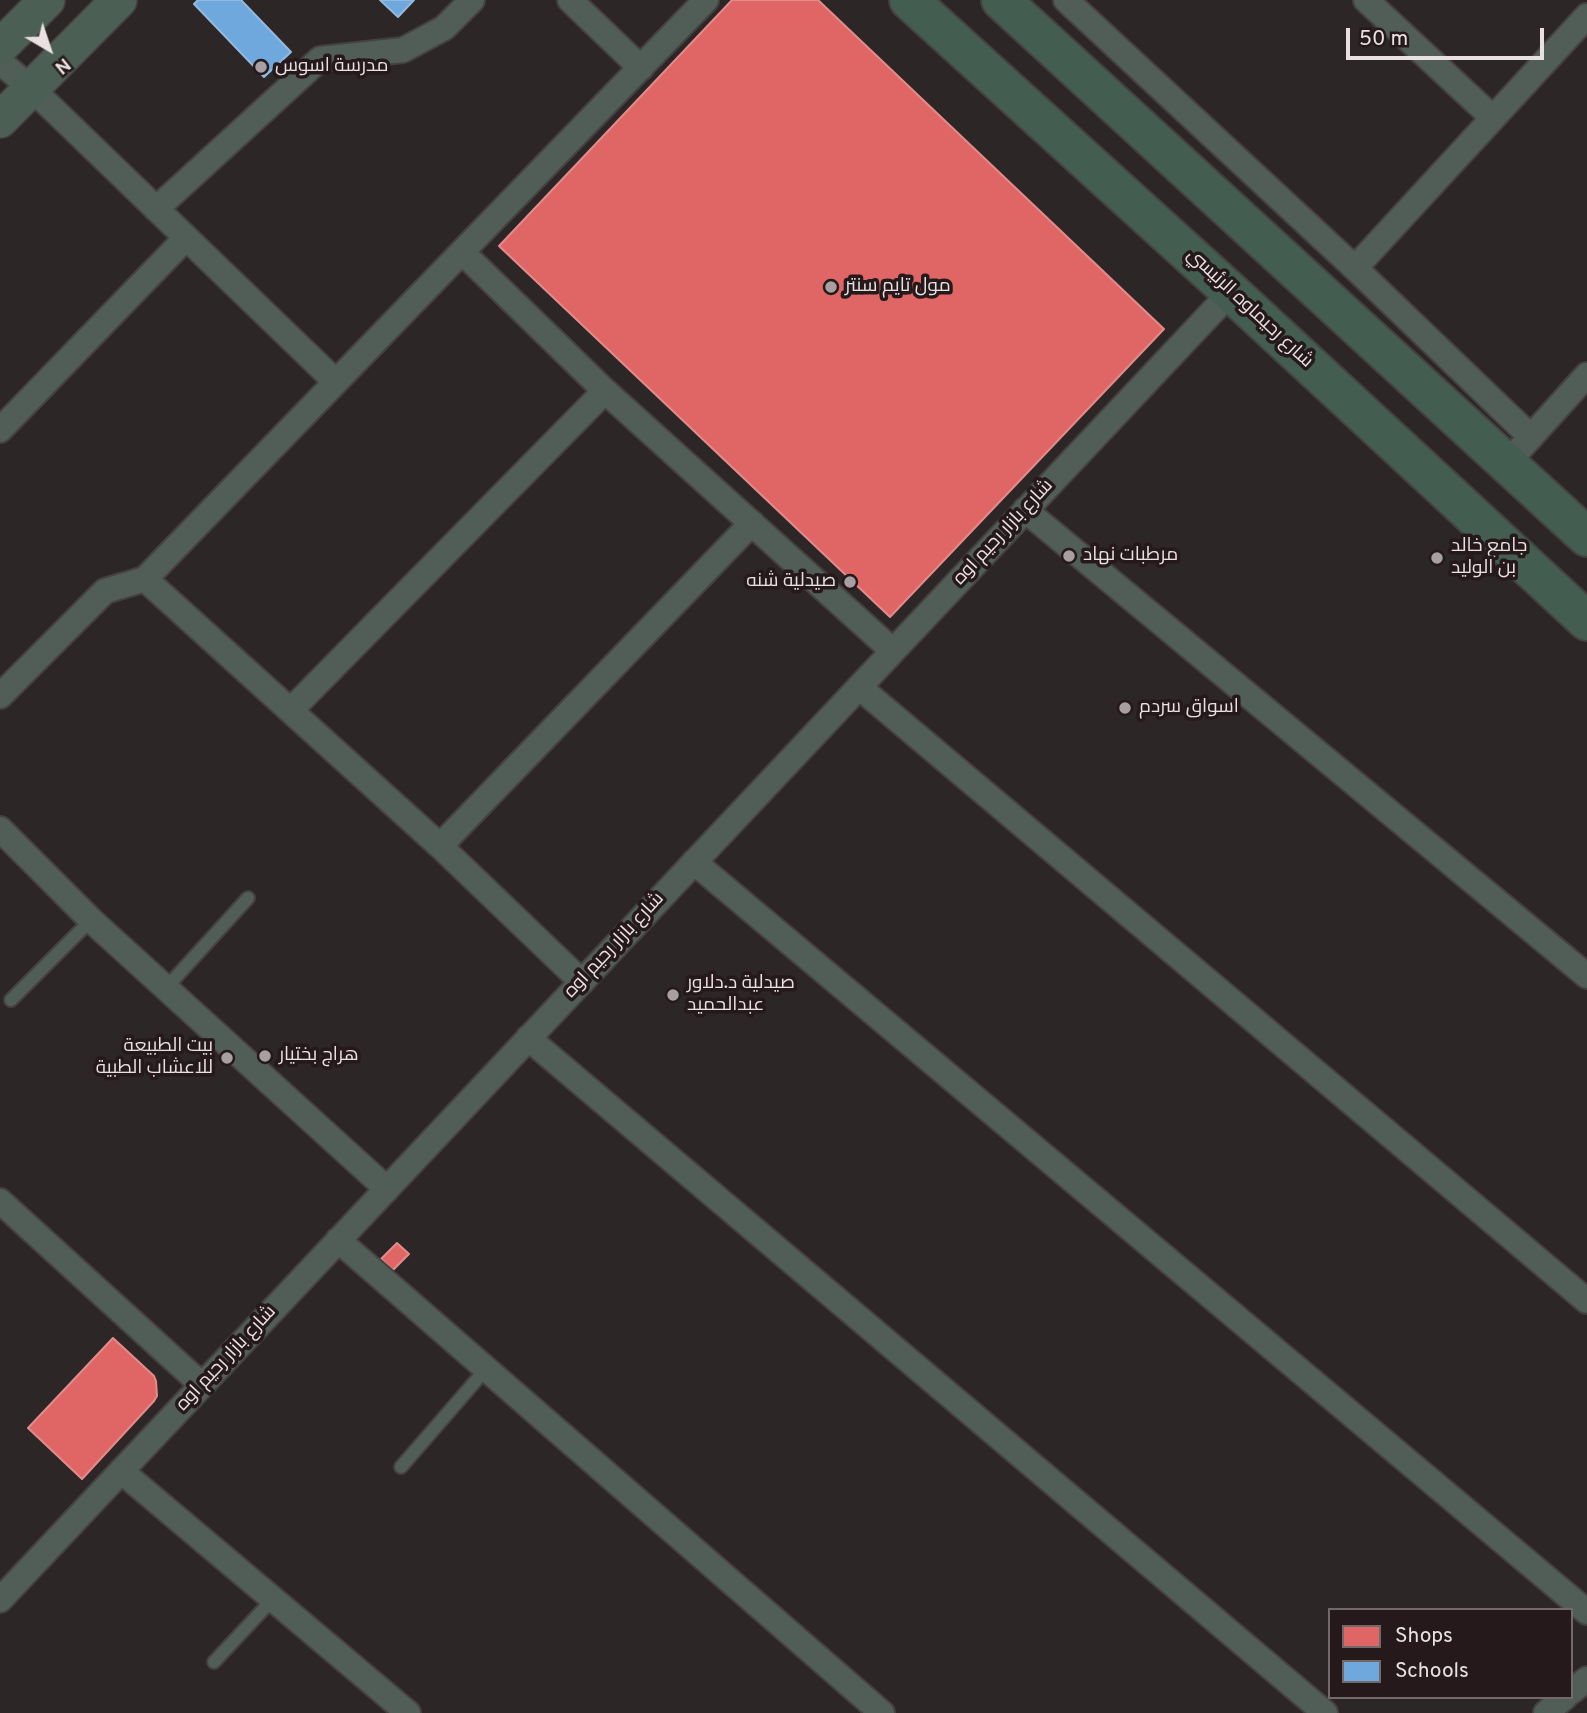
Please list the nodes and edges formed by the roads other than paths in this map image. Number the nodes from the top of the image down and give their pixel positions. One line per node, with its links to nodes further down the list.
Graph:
1 (47, 0): 11 (street)
2 (119, 0): 14 (street)
3 (472, 0): 17 (street)
4 (570, 0): 13 (street)
5 (706, 0): 13 (street)
6 (908, 0): 21 (main road, شارع رحيماوه الرئيسي)
7 (1001, 0): 26 (main road)
8 (1066, 0): 20 (street)
9 (1366, 0): 15 (street)
10 (1587, 16): 15 (street)
11 (0, 47)
12 (0, 62): 14 (street)
13 (640, 68): 19 (street)
14 (31, 88): 16 (street); 17 (street)
15 (1493, 118): 20 (street)
16 (0, 120)
17 (156, 209): 18 (street)
18 (186, 238): 23 (street); 25 (street)
19 (462, 252): 23 (street); 24 (street)
20 (1355, 268): 26 (street)
21 (1231, 292): 27 (street, شارع بازار رحيم اوه); 31 (main road, شارع رحيماوه الرئيسي)
22 (1587, 375): 26 (street)
23 (336, 382): 30 (street)
24 (605, 391): 28 (street); 35 (street)
25 (0, 430)
26 (1518, 451): 29 (main road)
27 (1025, 510): 32 (street, شارع بازار رحيم اوه); 41 (street)
28 (752, 523): 32 (street); 37 (street)
29 (1587, 537)
30 (145, 579): 34 (street); 35 (street)
31 (1587, 621)
32 (893, 651): 33 (street, شارع بازار رحيم اوه)
33 (859, 687): 38 (street, شارع بازار رحيم اوه); 49 (street)
34 (0, 696)
35 (291, 710): 37 (street)
36 (0, 830): 40 (street)
37 (440, 846): 42 (street)
38 (694, 862): 42 (street, شارع بازار رحيم اوه); 56 (street)
39 (248, 898): 43 (lane)
40 (91, 920): 43 (street); 44 (lane)
41 (1587, 976)
42 (582, 982): 45 (street, شارع بازار رحيم اوه)
43 (166, 988): 46 (street)
44 (11, 1000)
45 (528, 1038): 46 (street, شارع بازار رحيم اوه); 63 (street)
46 (387, 1189): 48 (street, شارع بازار رحيم اوه)
47 (0, 1201): 51 (street)
48 (338, 1240): 50 (street); 51 (street, شارع بازار رحيم اوه)
49 (1587, 1301)
50 (486, 1369): 52 (lane); 62 (street)
51 (202, 1385): 53 (street, شارع بازار رحيم اوه)
52 (401, 1467)
53 (121, 1471): 54 (street, شارع بازار رحيم اوه); 55 (street)
54 (0, 1600)
55 (273, 1600): 57 (lane); 61 (street)
56 (1587, 1612)
57 (214, 1662)
58 (1587, 1679): 59 (street)
59 (1573, 1690)
60 (1563, 1699): 64 (street)
61 (408, 1713)
62 (882, 1713)
63 (1325, 1713)
64 (1546, 1713)

